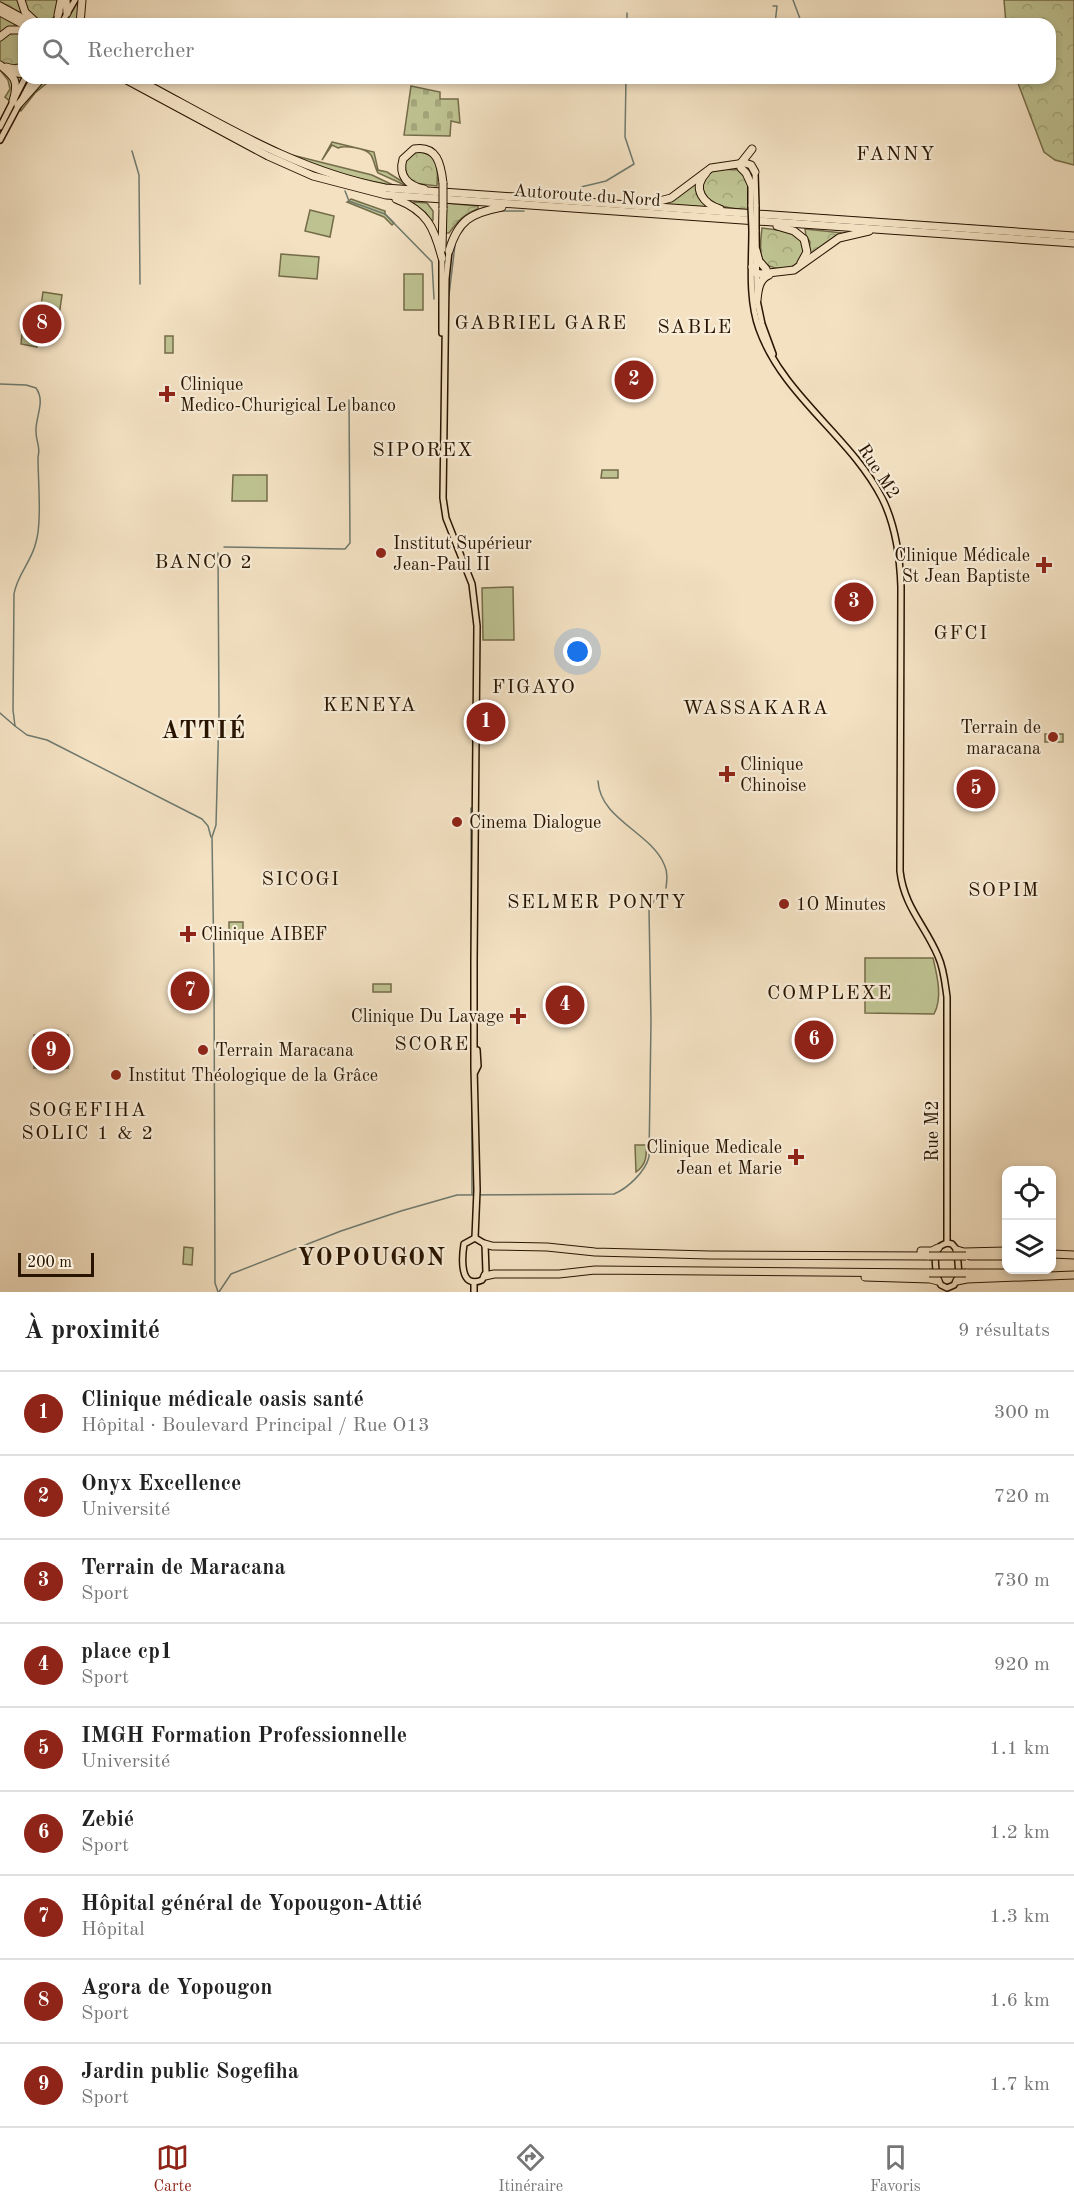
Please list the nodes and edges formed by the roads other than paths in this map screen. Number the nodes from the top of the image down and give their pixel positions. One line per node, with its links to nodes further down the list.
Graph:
1 (21, 0): 10 (highway)
2 (65, 0): 7 (highway); 8 (highway)
3 (75, 0): 7 (main road)
4 (82, 0): 13 (highway)
5 (0, 6): 9 (highway)
6 (0, 12): 14 (highway)
7 (67, 13): 12 (main road)
8 (58, 15): 11 (main road)
9 (22, 18)
10 (32, 18)
11 (56, 18)
12 (64, 18)
13 (80, 18)
14 (18, 22)
15 (18, 30): 16 (highway)
16 (0, 37)
17 (0, 63): 18 (highway); 19 (highway)
18 (18, 68)
19 (8, 71): 20 (highway); 26 (highway)
20 (18, 73)
21 (23, 84): 26 (main road)
22 (29, 84): 26 (main road)
23 (36, 84): 26 (highway)
24 (134, 84): 34 (highway, Autoroute du Nord)
25 (146, 84): 33 (highway, Autoroute du Nord)
26 (16, 103): 27 (main road); 28 (main road)
27 (0, 127)
28 (0, 140)
29 (752, 149): 30 (highway)
30 (741, 165): 31 (highway); 32 (highway); 37 (highway); 38 (highway)
31 (754, 165): 36 (main road)
32 (751, 184): 36 (main road)
33 (438, 193): 37 (highway, Autoroute du Nord); 46 (highway, bridge)
34 (386, 195): 35 (highway, Autoroute du Nord); 46 (highway)
35 (514, 205): 39 (highway, Autoroute du Nord); 45 (highway)
36 (754, 206): 41 (main road, bridge)
37 (636, 207): 38 (highway, Autoroute du Nord)
38 (729, 212): 42 (highway, Autoroute du Nord)
39 (763, 222): 40 (highway, Autoroute du Nord); 47 (highway)
40 (880, 229): 43 (highway, Autoroute du Nord); 49 (highway)
41 (754, 230): 44 (main road); 48 (main road)
42 (1074, 236)
43 (1074, 243)
44 (756, 250): 47 (highway); 48 (main road)
45 (449, 252): 52 (main road)
46 (442, 258): 52 (main road)
47 (766, 269): 48 (highway)
48 (753, 272): 49 (highway); 50 (main road); 51 (main road)
49 (775, 273): 50 (highway)
50 (757, 300): 51 (main road)
51 (774, 358): 56 (main road, Rue M2)
52 (444, 383): 53 (main road)
53 (475, 956): 54 (main road); 54 (main road)
54 (475, 1071): 55 (main road)
55 (475, 1238): 57 (main road); 70 (main road)
56 (947, 1243): 58 (main road); 59 (main road)
57 (486, 1244): 61 (highway); 67 (main road)
58 (938, 1248): 61 (highway); 68 (main road)
59 (957, 1250): 60 (highway); 69 (main road)
60 (1002, 1251)
61 (816, 1255): 63 (highway, bridge)
62 (1056, 1255): 64 (highway)
63 (1002, 1256)
64 (1074, 1256)
65 (814, 1273): 66 (highway, bridge); 67 (highway); 68 (highway)
66 (1074, 1274): 69 (highway)
67 (485, 1276): 70 (main road)
68 (938, 1281): 71 (main road)
69 (957, 1281): 71 (main road)
70 (474, 1282): 72 (main road)
71 (947, 1290)
72 (474, 1292)

